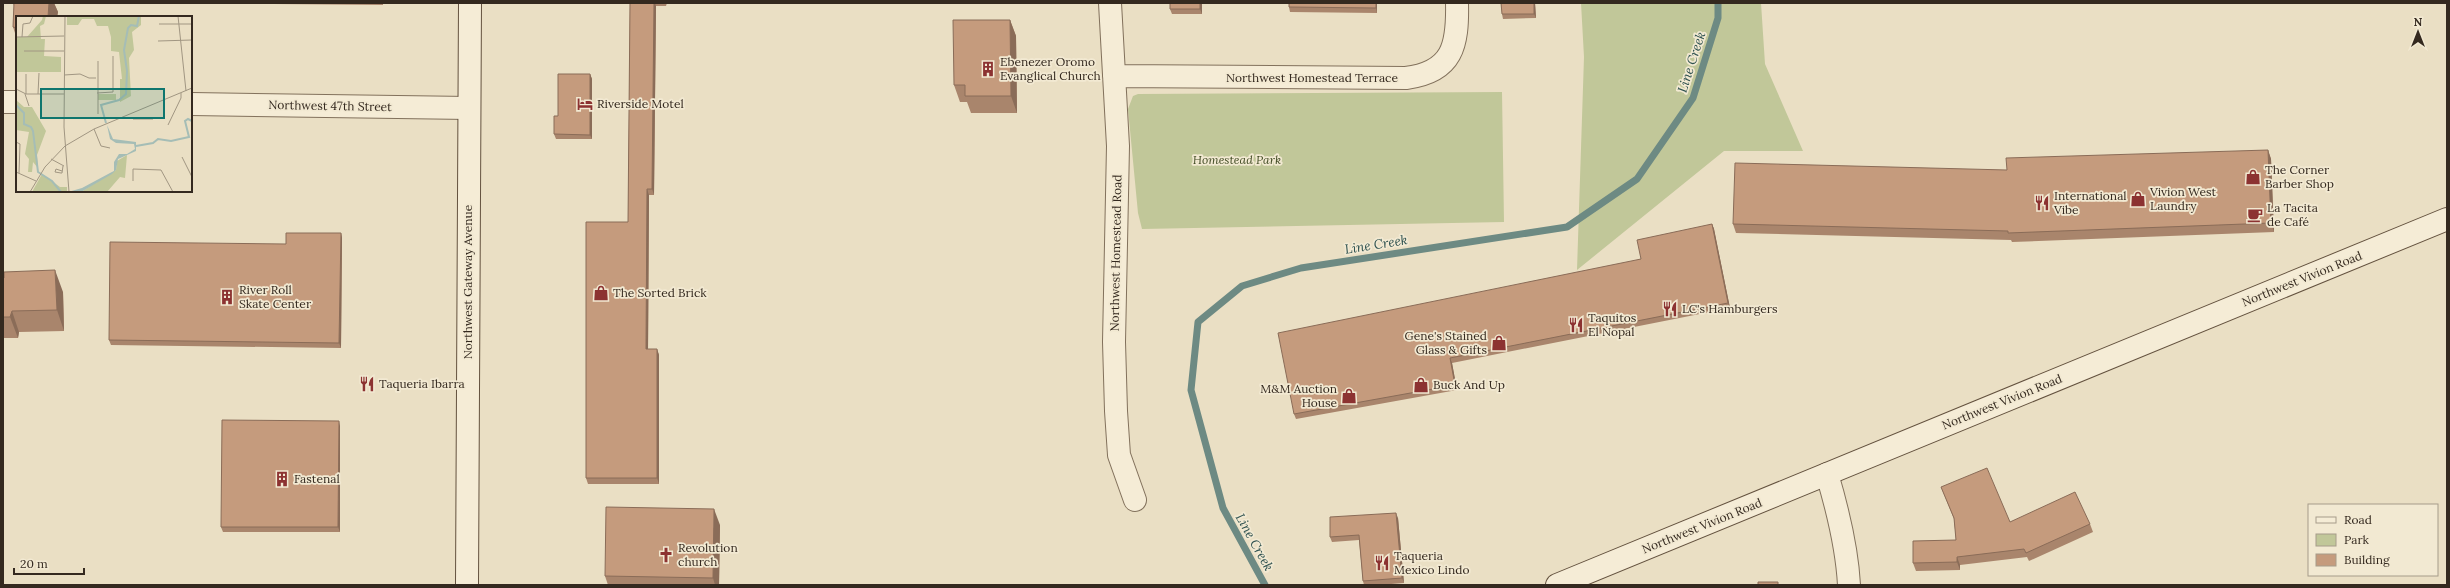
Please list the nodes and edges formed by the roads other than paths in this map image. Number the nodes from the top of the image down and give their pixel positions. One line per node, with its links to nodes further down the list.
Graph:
1 (470, 3): 8 (main road, Northwest Gateway Avenue)
2 (1110, 3): 4 (main road, Northwest Homestead Road)
3 (1457, 3): 4 (main road, Northwest Homestead Terrace)
4 (1114, 76): 11 (main road, Northwest Homestead Road)
5 (3, 102): 6 (main road)
6 (16, 102)
7 (192, 104): 8 (main road, Northwest 47th Street)
8 (469, 108): 12 (main road, Northwest Gateway Avenue)
9 (2447, 219): 10 (main road, Northwest Vivion Road)
10 (1827, 474): 13 (main road, Northwest Vivion Road); 14 (main road)
11 (1135, 500)
12 (467, 585)
13 (1557, 585)
14 (1848, 585)

